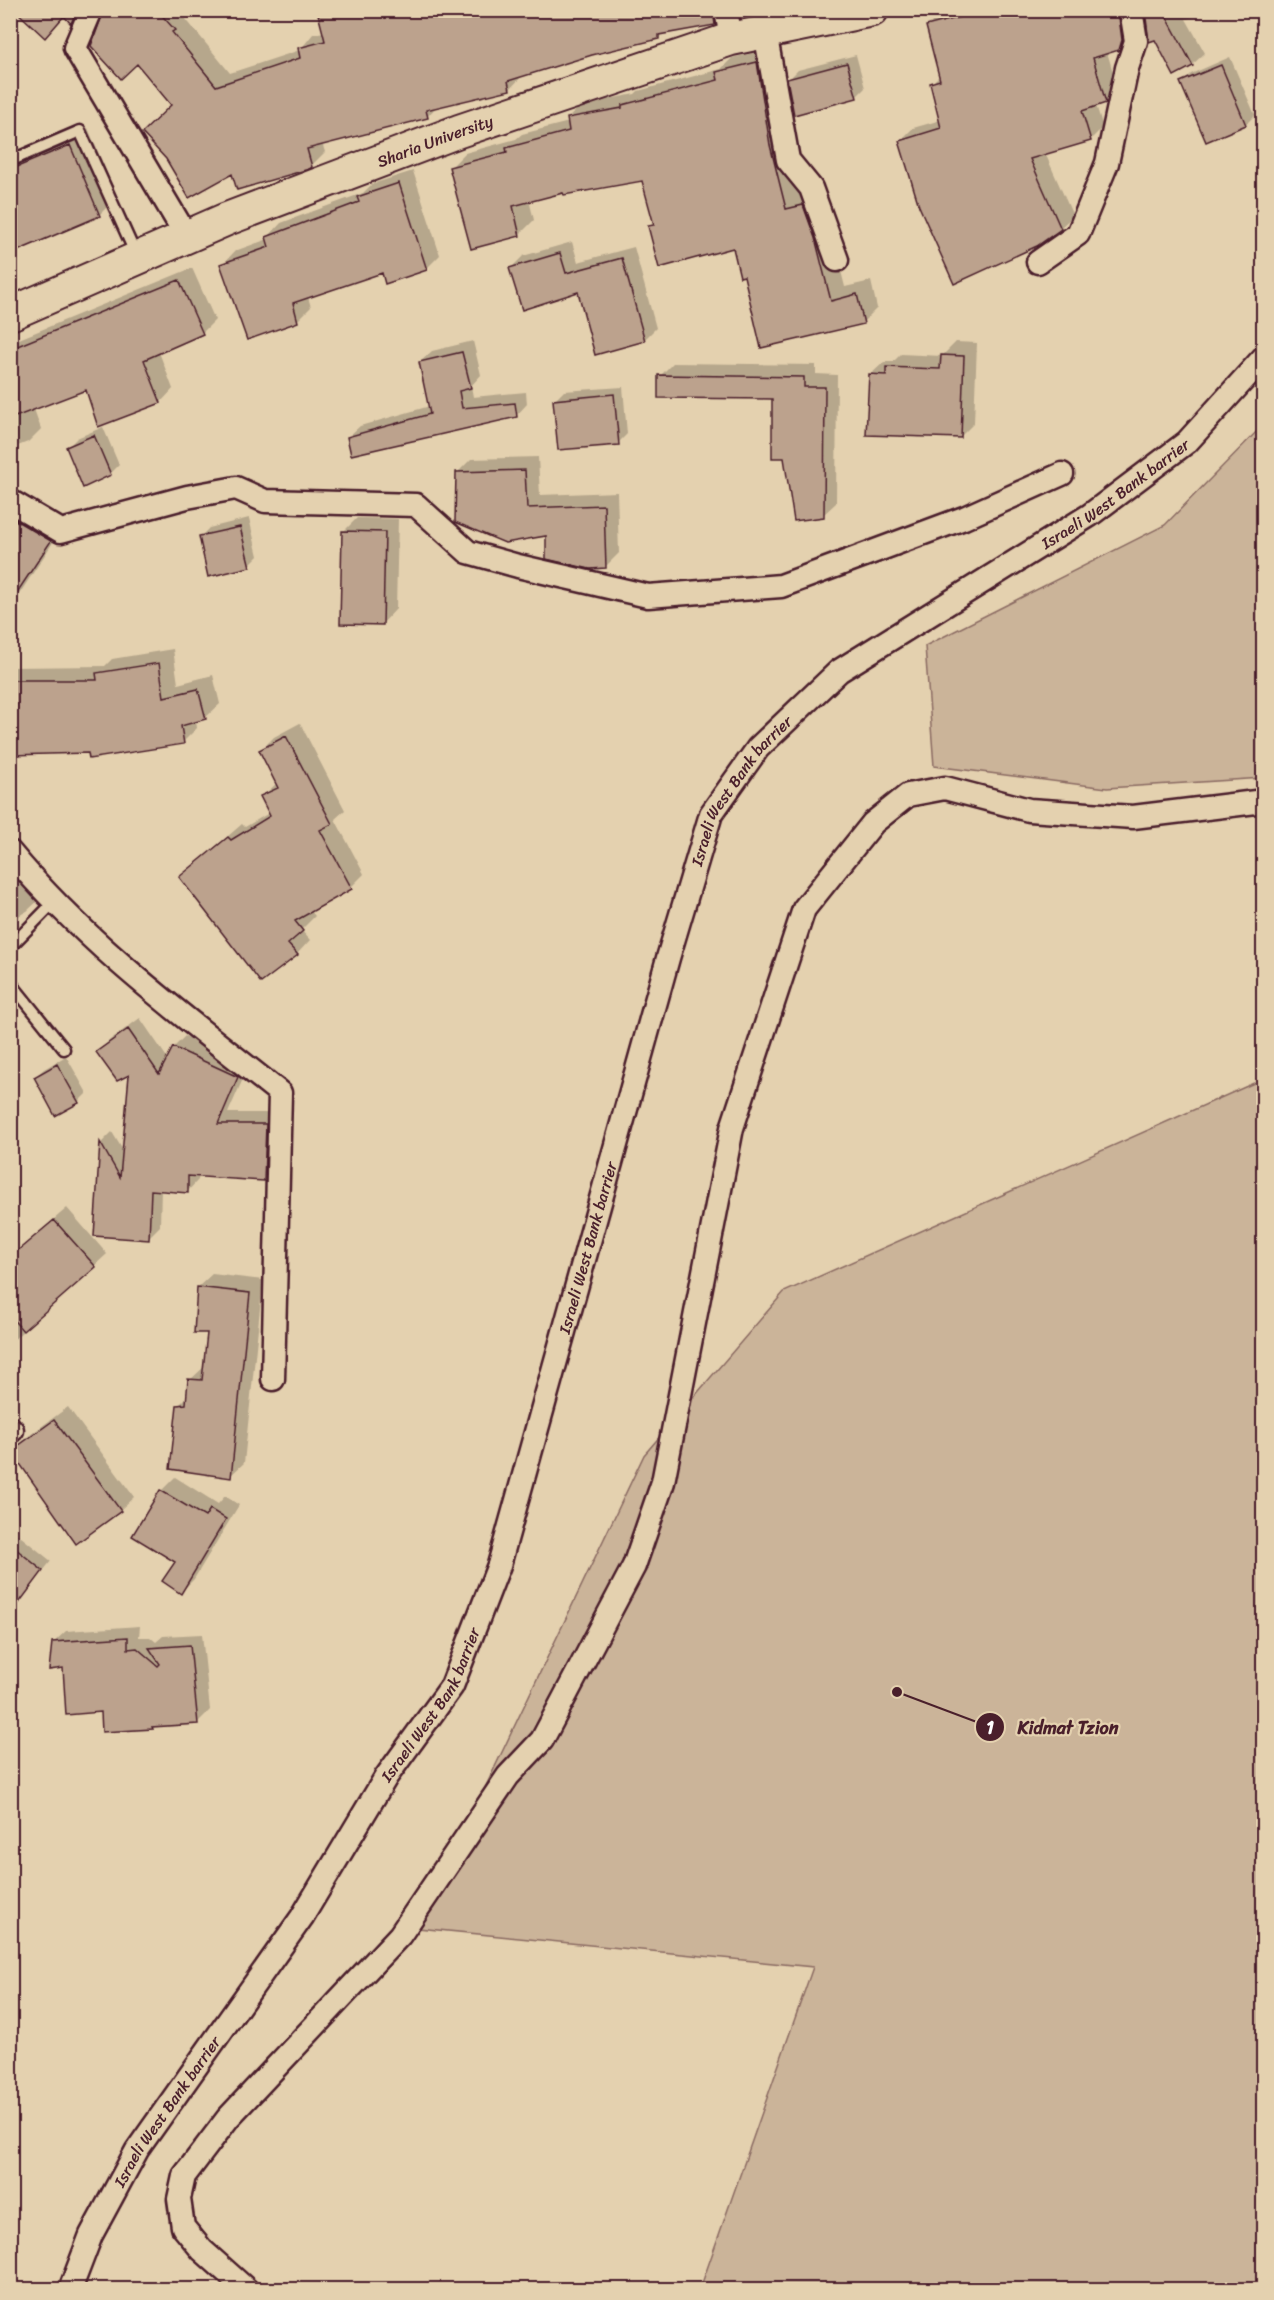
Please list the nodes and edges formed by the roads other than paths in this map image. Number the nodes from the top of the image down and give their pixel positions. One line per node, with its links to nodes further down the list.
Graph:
1 (91, 10): 7 (street)
2 (872, 10): 5 (main road, Sharia University)
3 (1131, 10): 10 (street)
4 (728, 25): 5 (main road, Sharia University); 7 (main road, Sharia University)
5 (765, 32): 9 (street)
6 (10, 162): 8 (lane)
7 (187, 237): 8 (main road, Sharia University)
8 (137, 259): 11 (main road, Sharia University)
9 (837, 260)
10 (1038, 262)
11 (10, 314)
12 (1263, 357): 22 (street, Israeli West Bank barrier)
13 (1062, 474): 14 (street)
14 (10, 501)
15 (1263, 801): 23 (street)
16 (10, 852): 17 (street)
17 (56, 901): 18 (lane); 21 (street)
18 (10, 947)
19 (10, 982): 20 (lane)
20 (64, 1049)
21 (273, 1379)
22 (70, 2289)
23 (247, 2289)

